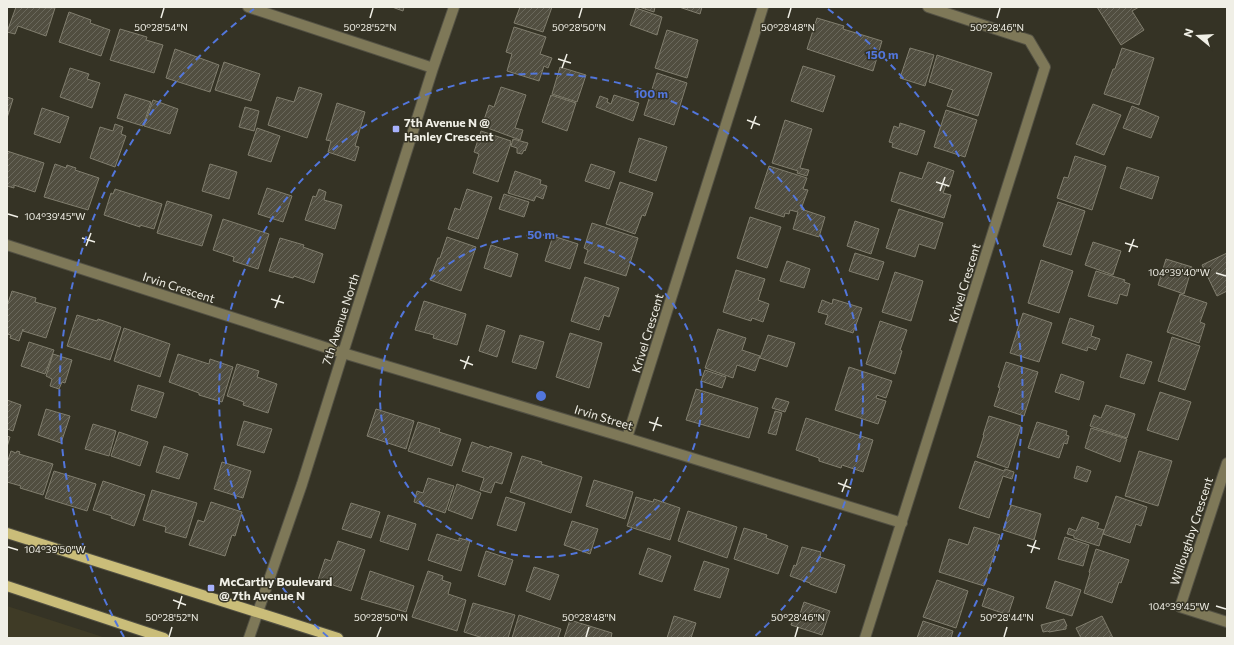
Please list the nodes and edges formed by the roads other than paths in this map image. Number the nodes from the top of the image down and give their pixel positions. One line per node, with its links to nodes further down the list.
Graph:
1 (248, 7): 5 (street)
2 (454, 7): 5 (street, 7th Avenue North)
3 (763, 7): 8 (street, Krivel Crescent)
4 (928, 7): 10 (street, Krivel Crescent)
5 (434, 68): 7 (street, 7th Avenue North)
6 (7, 245): 7 (street, Irvin Crescent)
7 (342, 353): 8 (street, Irvin Street); 13 (street, 7th Avenue North)
8 (628, 438): 10 (street, Irvin Street)
9 (1227, 462): 14 (street, Willoughby Crescent)
10 (902, 523): 18 (street, Krivel Crescent)
11 (7, 533): 13 (main road)
12 (7, 586): 15 (main road)
13 (258, 611): 16 (street, 7th Avenue North); 17 (main road)
14 (1227, 622)
15 (164, 638)
16 (249, 638)
17 (338, 638)
18 (865, 638)

